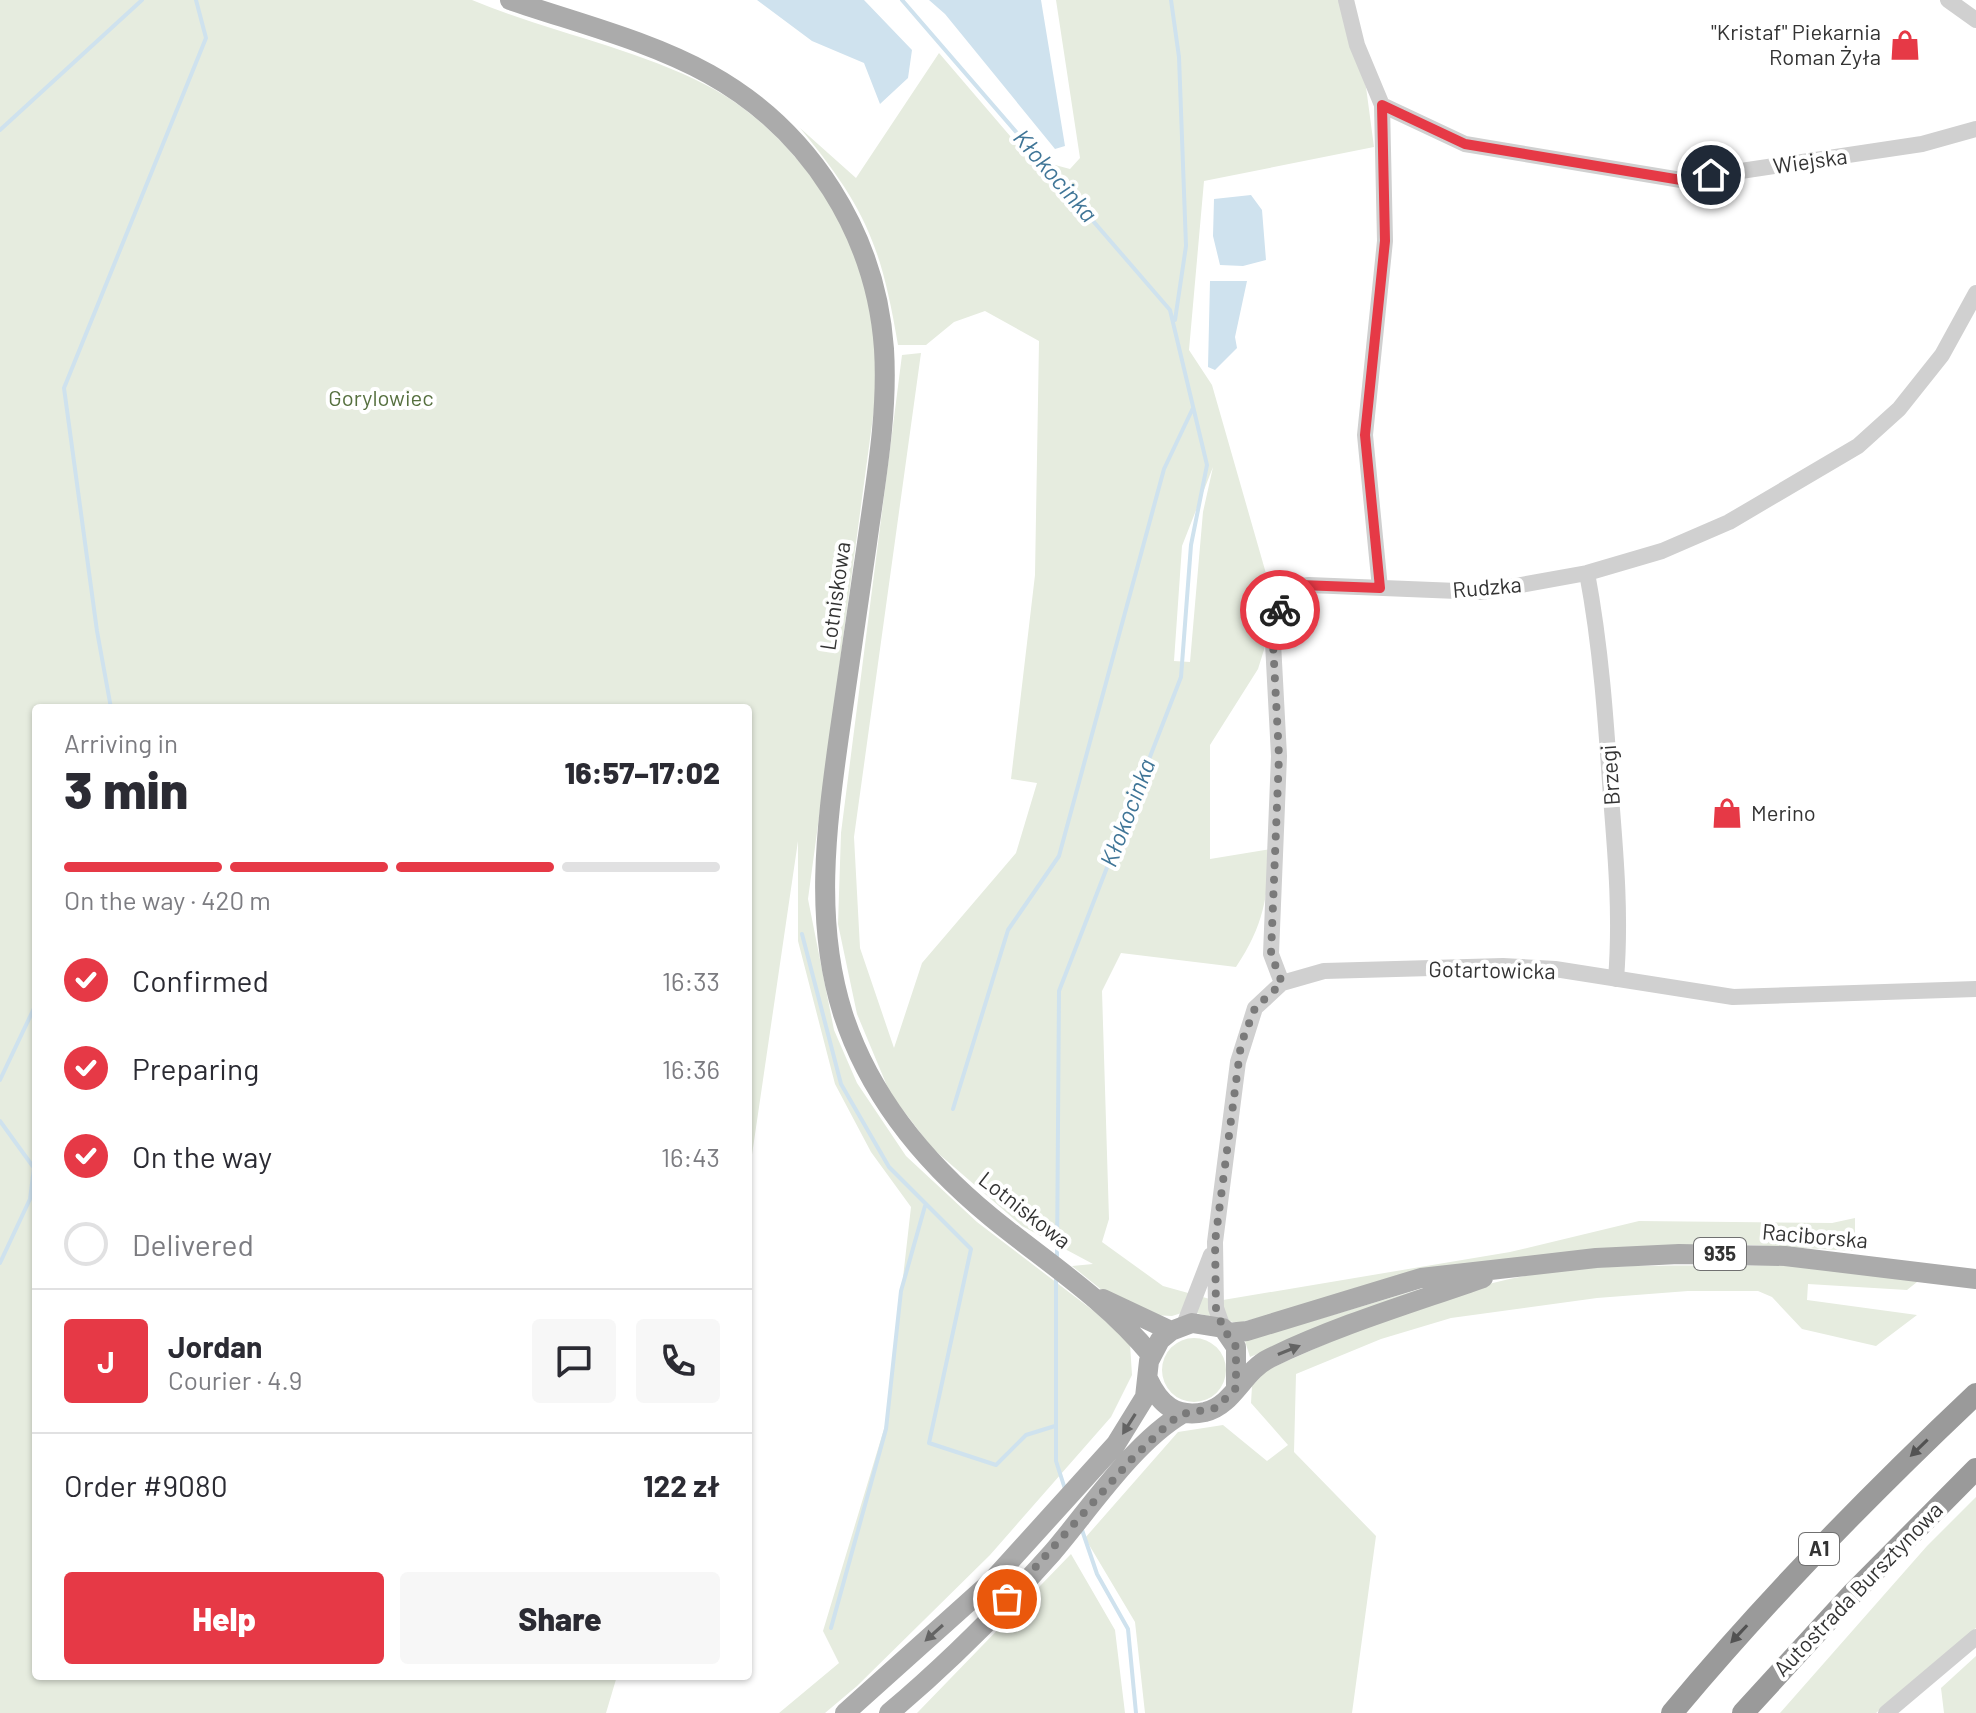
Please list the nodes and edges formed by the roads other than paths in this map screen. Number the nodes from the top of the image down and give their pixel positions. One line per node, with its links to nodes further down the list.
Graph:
1 (510, 0): 16 (main road, Lotniskowa)
2 (1346, 0): 5 (street)
3 (1948, 0): 4 (street)
4 (1976, 20)
5 (1382, 105): 6 (street, Wiejska); 9 (street)
6 (1976, 129)
7 (1976, 293): 8 (street, Rudzka)
8 (1587, 573): 9 (street, Rudzka); 10 (street, Brzegi)
9 (1380, 588): 11 (street, Rudzka)
10 (1616, 979): 11 (street, Gotartowicka); 12 (street, Gotartowicka)
11 (1282, 983): 13 (street, Gotartowicka)
12 (1976, 989)
13 (1215, 1242): 17 (street, Gotartowicka); 18 (street, Gotartowicka)
14 (1506, 1270): 15 (main road, Raciborska / 935); 18 (main road, Raciborska / 935); 21 (main road, Raciborska / 935, one-way to 14)
15 (1976, 1279)
16 (1096, 1296): 17 (main road, Lotniskowa); 19 (main road, Lotniskowa)
17 (1178, 1328): 18 (main road, 935); 19 (main road)
18 (1225, 1330): 21 (main road)
19 (1151, 1355): 20 (main road)
20 (1148, 1379): 23 (main road); 26 (main road, one-way to 26)
21 (1236, 1388): 23 (main road, 935)
22 (1976, 1394): 28 (highway, A1, one-way to 28)
23 (1182, 1414): 27 (main road, 935)
24 (1976, 1469): 29 (highway, Autostrada Bursztynowa / A1)
25 (1976, 1637): 30 (street)
26 (845, 1713)
27 (889, 1713)
28 (1672, 1713)
29 (1743, 1713)
30 (1886, 1713)

